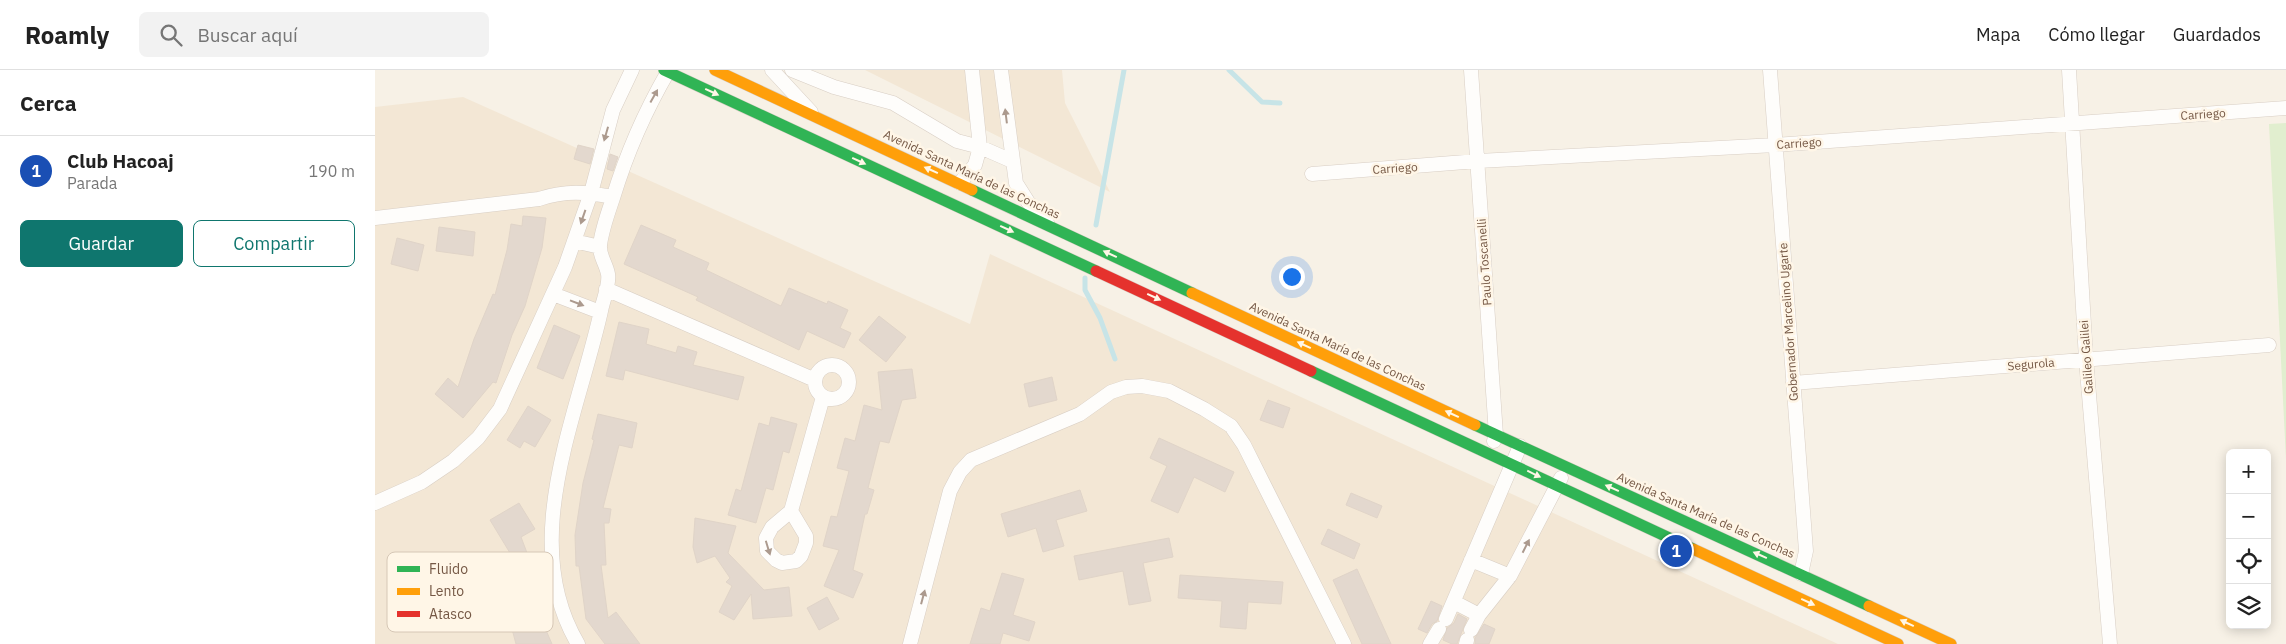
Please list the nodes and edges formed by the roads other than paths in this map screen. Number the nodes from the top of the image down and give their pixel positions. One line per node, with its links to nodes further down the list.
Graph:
1 (632, 70): 20 (street, one-way to 20)
2 (715, 70): 12 (main road, Avenida Santa María de las Conchas)
3 (772, 70): 12 (street)
4 (792, 70): 15 (street)
5 (972, 70): 15 (street)
6 (1001, 70): 16 (street, one-way to 6)
7 (1471, 70): 17 (street, Paulo Toscanelli)
8 (1770, 70): 14 (street, Gobernador Marcelino Ugarte)
9 (2069, 70): 13 (street, Galileo Galilei)
10 (667, 71): 21 (street, one-way to 10); 36 (main road, one-way to 36)
11 (2286, 108): 13 (street, Carriego)
12 (817, 118): 19 (main road, Avenida Santa María de las Conchas, one-way to 12)
13 (2073, 124): 14 (street, Carriego); 30 (street, Galileo Galilei)
14 (1775, 145): 17 (street, Carriego); 32 (street, Gobernador Marcelino Ugarte)
15 (980, 147): 16 (street); 19 (street)
16 (1011, 161): 23 (street)
17 (1478, 161): 18 (street, Carriego); 34 (street, Paulo Toscanelli)
18 (1312, 174)
19 (960, 183): 23 (main road, Avenida Santa María de las Conchas)
20 (591, 193): 21 (street); 22 (street); 24 (street, one-way to 24)
21 (613, 197): 25 (street)
22 (375, 218)
23 (1050, 226): 34 (main road, Avenida Santa María de las Conchas, one-way to 23)
24 (574, 241): 25 (street); 27 (street)
25 (600, 247): 26 (street)
26 (605, 289): 28 (street); 31 (street)
27 (553, 294): 28 (street, one-way to 28); 40 (street)
28 (600, 312): 42 (street)
29 (2269, 345): 30 (street, Segurola)
30 (2086, 359): 32 (street, Segurola); 56 (street, Galileo Galilei)
31 (815, 380): 33 (street); 33 (street)
32 (1793, 383): 45 (street, Gobernador Marcelino Ugarte)
33 (823, 397): 41 (street)
34 (1496, 435): 35 (main road, Avenida Santa María de las Conchas); 36 (street, Paulo Toscanelli)
35 (1520, 446): 37 (street); 38 (main road, Avenida Santa María de las Conchas)
36 (1489, 453): 37 (main road)
37 (1511, 464): 39 (main road, one-way to 39); 44 (street)
38 (1566, 467): 39 (street); 45 (main road, Avenida Santa María de las Conchas, one-way to 38)
39 (1557, 485): 46 (street, one-way to 39); 54 (main road, one-way to 54)
40 (375, 503)
41 (791, 511)
42 (553, 552)
43 (553, 556): 50 (street)
44 (1471, 560): 46 (street); 47 (street)
45 (1801, 574): 55 (main road, Avenida Santa María de las Conchas, one-way to 45)
46 (1510, 576): 48 (street)
47 (1454, 602): 48 (street); 53 (street)
48 (1479, 615): 49 (street)
49 (1468, 638)
50 (577, 644)
51 (910, 644): 52 (street, one-way to 52)
52 (1344, 644)
53 (1430, 644)
54 (1898, 644)
55 (1951, 644)
56 (2109, 644)

